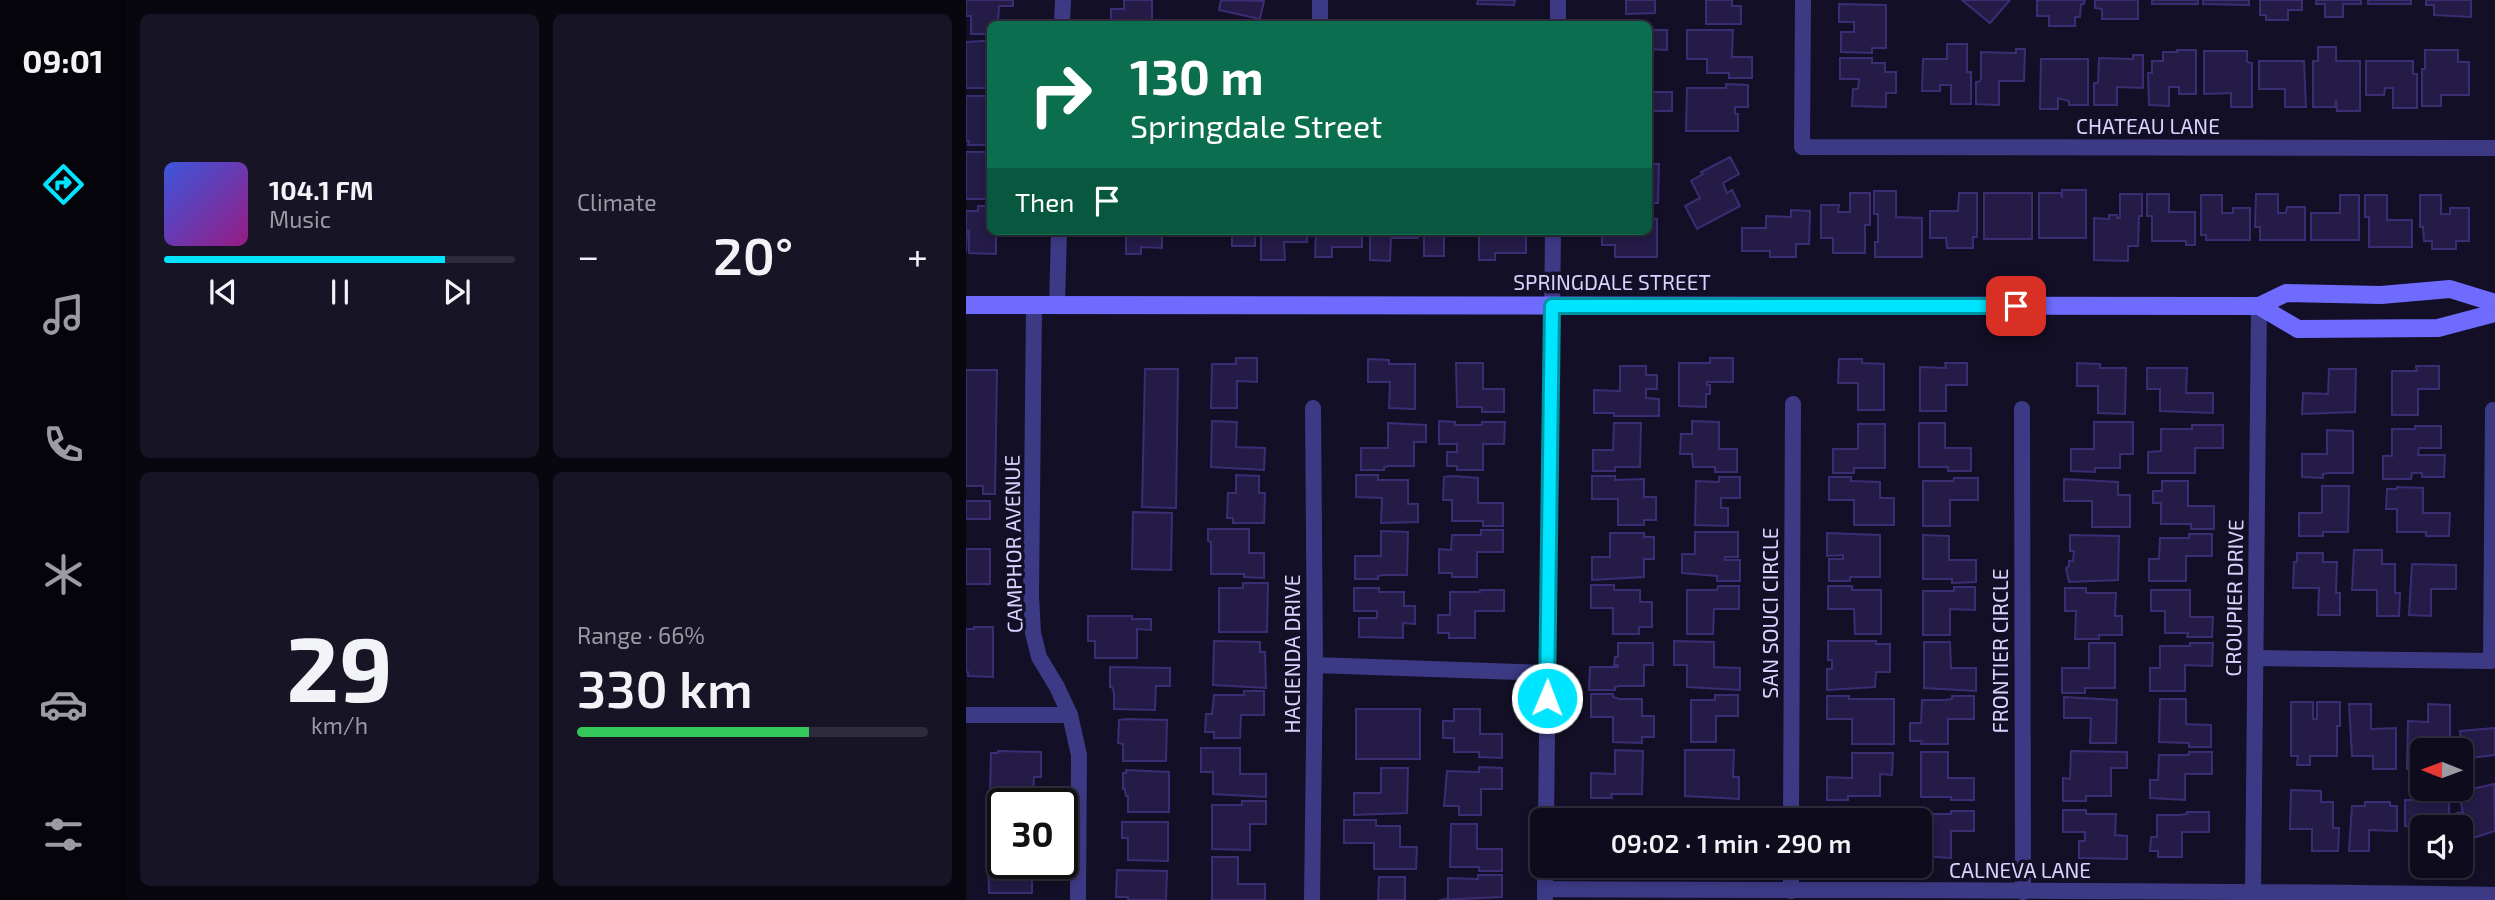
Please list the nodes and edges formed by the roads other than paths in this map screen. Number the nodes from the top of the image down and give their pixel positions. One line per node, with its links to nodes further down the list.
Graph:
1 (1063, 0): 5 (street)
2 (1320, 0): 6 (street)
3 (1558, 0): 7 (street)
4 (1803, 0): 8 (street, CHATEAU LANE)
5 (1062, 21)
6 (1320, 21)
7 (1558, 21)
8 (2495, 148)
9 (1059, 235): 14 (street)
10 (1553, 235): 15 (street)
11 (2495, 303): 16 (main road, SPRINGDALE STREET)
12 (966, 305): 13 (main road, SPRINGDALE STREET)
13 (1034, 305): 14 (main road, SPRINGDALE STREET); 26 (street, CAMPHOR AVENUE)
14 (1057, 305): 15 (main road, SPRINGDALE STREET)
15 (1552, 306): 16 (main road, SPRINGDALE STREET); 24 (street)
16 (2259, 306): 17 (main road); 22 (street, CROUPIER DRIVE)
17 (2495, 313)
18 (1793, 404): 28 (street, SAN SOUCI CIRCLE)
19 (1313, 408): 23 (street, HACIENDA DRIVE)
20 (2022, 409): 32 (street, FRONTIER CIRCLE)
21 (2493, 410): 22 (street)
22 (2256, 658): 31 (street, CROUPIER DRIVE)
23 (1315, 665): 24 (street); 36 (street, HACIENDA DRIVE)
24 (1547, 673): 27 (street)
25 (966, 715): 26 (street)
26 (1070, 715): 35 (street, CAMPHOR AVENUE)
27 (1546, 808)
28 (1791, 808)
29 (1791, 878): 30 (street)
30 (1791, 891): 32 (street, CALNEVA LANE); 33 (street, CALNEVA LANE)
31 (2253, 891): 32 (street, CALNEVA LANE); 34 (street, CALNEVA LANE)
32 (2023, 892)
33 (1545, 895)
34 (2495, 895)
35 (1078, 900)
36 (1312, 900)

